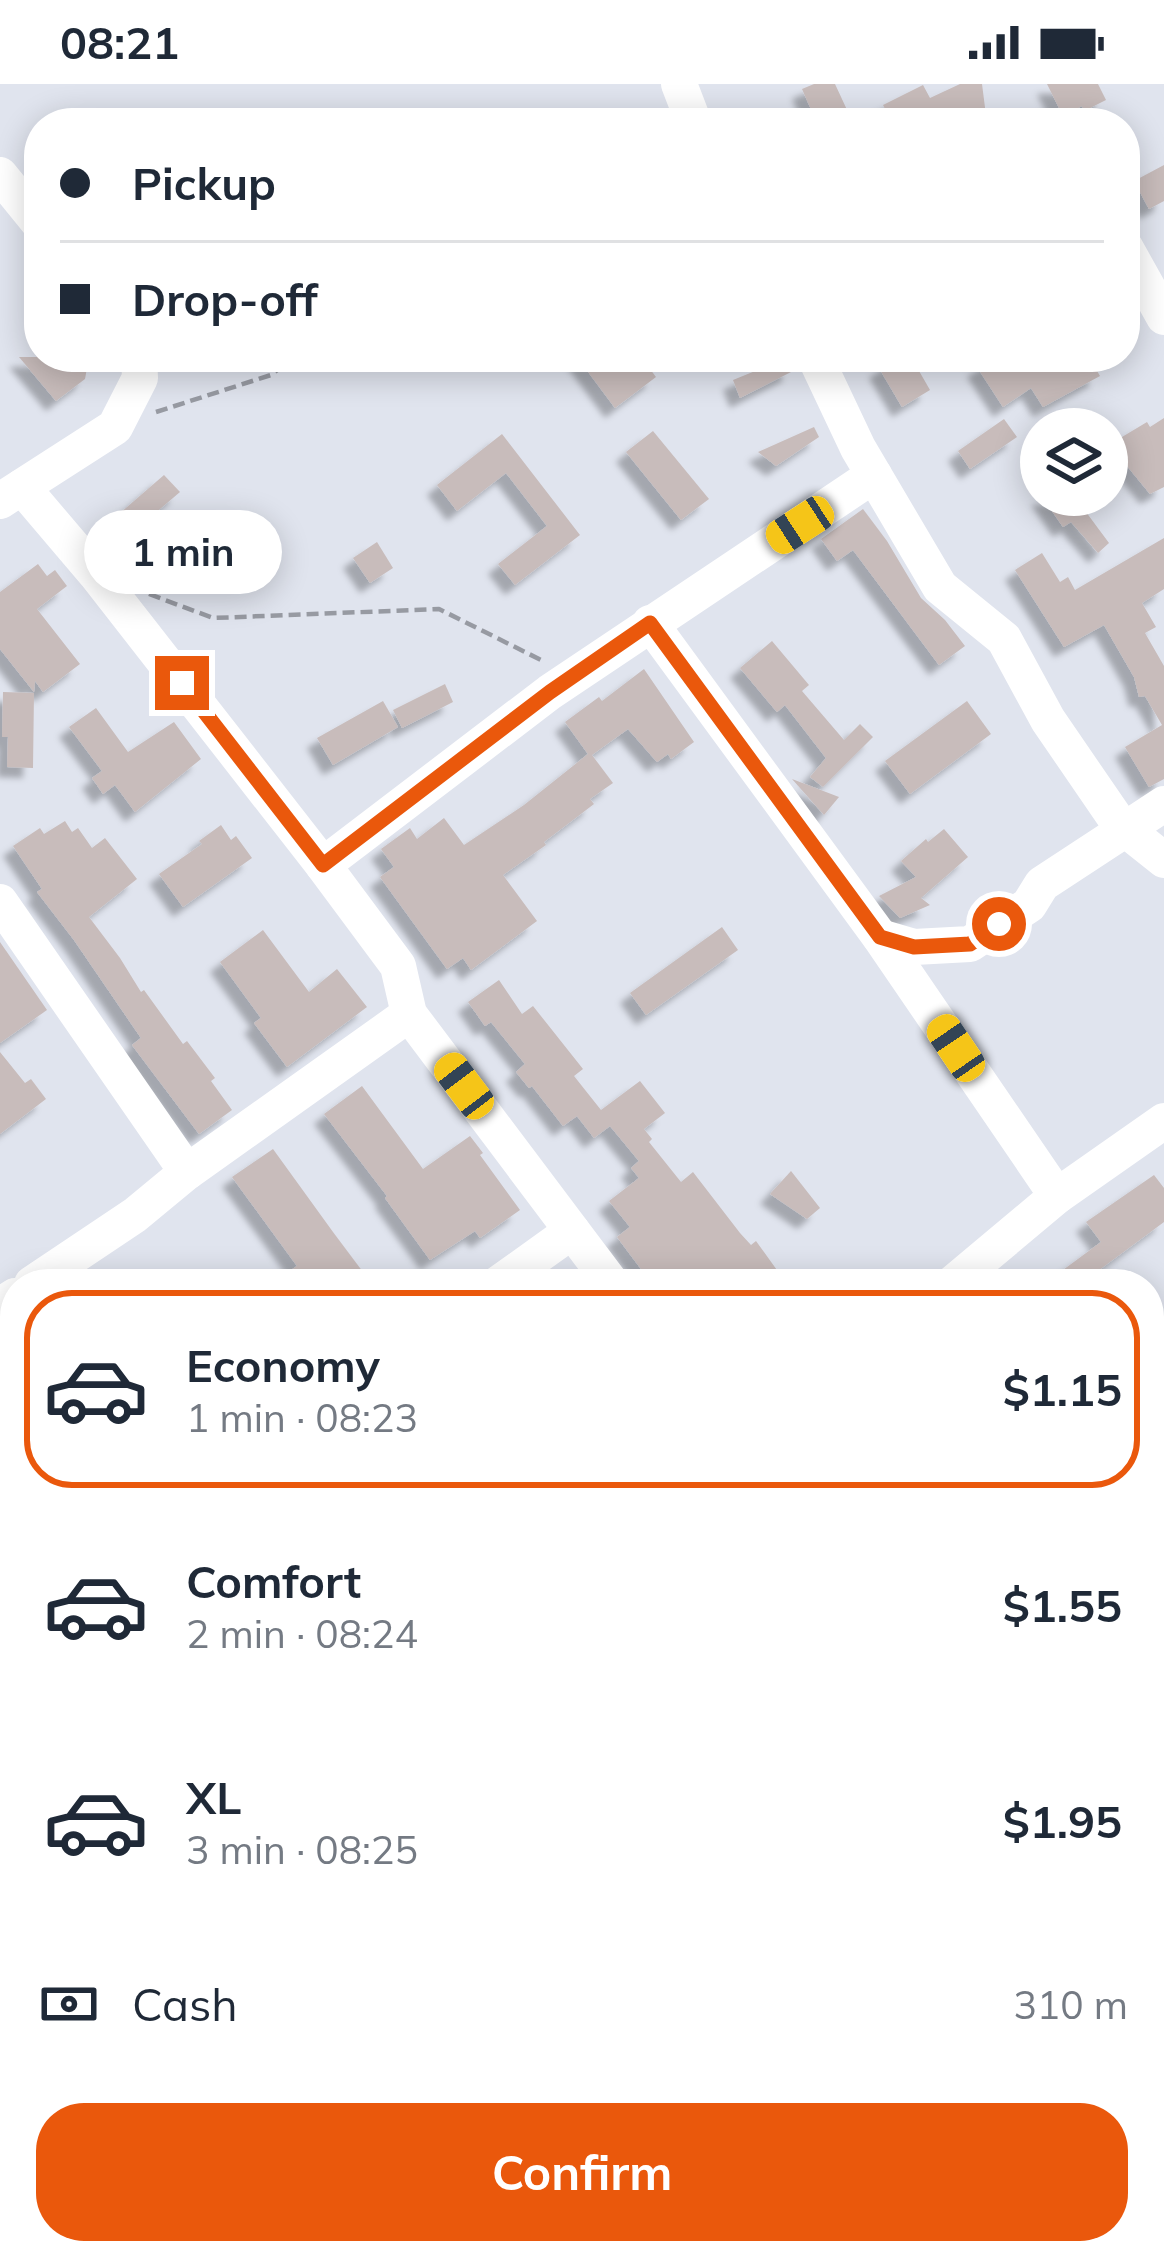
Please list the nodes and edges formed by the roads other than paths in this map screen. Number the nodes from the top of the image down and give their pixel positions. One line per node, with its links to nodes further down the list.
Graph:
1 (0, 175): 2 (street)
2 (24, 205)
3 (1140, 274): 4 (street)
4 (1164, 317)
5 (140, 372): 8 (street)
6 (822, 372): 7 (street)
7 (874, 476): 9 (street); 11 (street)
8 (11, 494): 13 (street)
9 (650, 623): 13 (street); 15 (street)
10 (1164, 804): 11 (street)
11 (1124, 830): 12 (street); 15 (street)
12 (1164, 860)
13 (323, 865): 16 (street)
14 (0, 902): 18 (street)
15 (880, 937): 19 (street)
16 (409, 1014): 18 (street); 20 (street)
17 (1162, 1128): 19 (street)
18 (187, 1172): 21 (street)
19 (1057, 1196): 24 (street)
20 (572, 1231): 22 (street); 23 (street)
21 (54, 1269)
22 (519, 1269)
23 (601, 1269)
24 (971, 1269)

